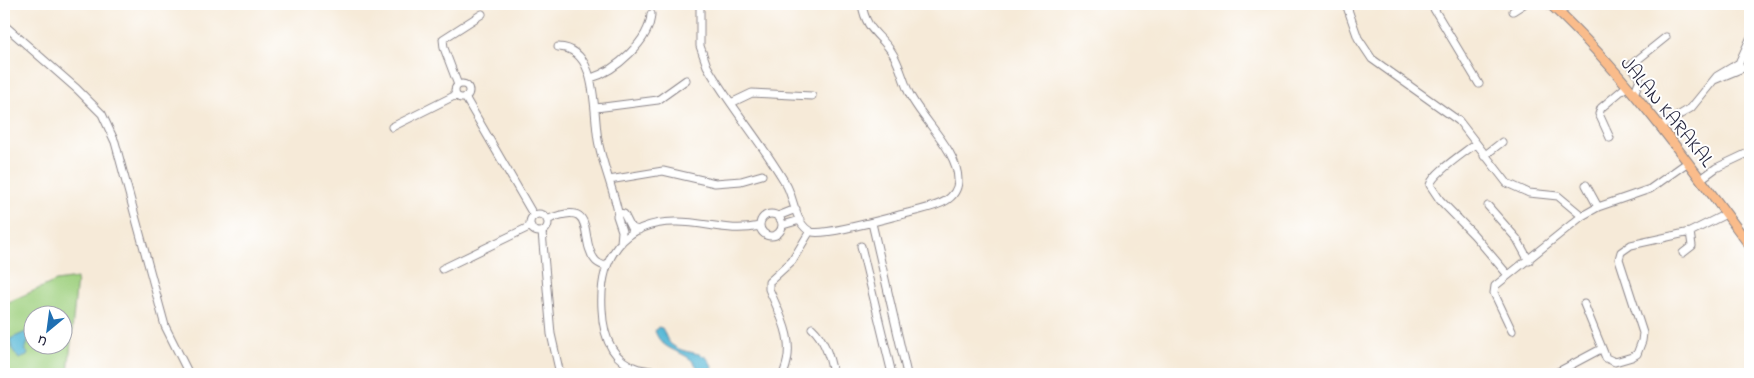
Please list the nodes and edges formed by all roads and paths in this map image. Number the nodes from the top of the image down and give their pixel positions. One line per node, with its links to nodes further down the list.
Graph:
1 (700, 4): 27 (street)
2 (862, 4): 51 (street)
3 (1346, 4): 33 (street)
4 (1431, 4): 20 (street)
5 (1524, 4): 8 (street)
6 (1550, 4): 9 (main road, JALAN KARAKAL)
7 (1568, 4): 9 (street)
8 (1513, 11)
9 (1560, 13): 22 (main road, JALAN KARAKAL)
10 (482, 14): 21 (street)
11 (651, 14): 17 (street)
12 (4, 26): 72 (street)
13 (1666, 37): 23 (street)
14 (1750, 39): 19 (street)
15 (558, 47): 17 (street)
16 (1750, 65): 19 (street)
17 (591, 78): 28 (street)
18 (686, 80): 28 (street)
19 (1714, 80): 29 (street)
20 (1479, 84)
21 (458, 85): 24 (street); 26 (street)
22 (1627, 86): 23 (main road, JALAN KARAKAL); 31 (street)
23 (1634, 94): 29 (main road, JALAN KARAKAL)
24 (456, 95): 26 (street); 30 (street)
25 (812, 96): 27 (street)
26 (465, 97): 46 (street)
27 (731, 103): 43 (street)
28 (596, 108): 39 (street)
29 (1662, 126): 36 (main road, JALAN KARAKAL)
30 (392, 127)
31 (1610, 138)
32 (1502, 142): 35 (street)
33 (1475, 144): 35 (street); 66 (street)
34 (1750, 152): 38 (street)
35 (1484, 156): 48 (street)
36 (1688, 162): 38 (main road, JALAN KARAKAL); 42 (street)
37 (762, 175): 39 (street)
38 (1701, 179): 45 (main road, JALAN KARAKAL)
39 (609, 180): 44 (street)
40 (1586, 185): 42 (street)
41 (1488, 206): 63 (street)
42 (1598, 207): 48 (street)
43 (796, 209): 47 (street); 50 (street)
44 (618, 212): 55 (street); 59 (street)
45 (1726, 214): 58 (street); 61 (main road, JALAN KARAKAL)
46 (534, 216): 49 (street); 53 (street)
47 (778, 216): 52 (street); 54 (street)
48 (1582, 216): 63 (street)
49 (547, 220): 57 (street); 64 (street)
50 (800, 220): 52 (street); 56 (street)
51 (872, 223): 56 (street); 77 (street)
52 (783, 225): 54 (street)
53 (531, 226): 57 (street); 65 (street)
54 (760, 226): 55 (street)
55 (638, 230): 59 (street)
56 (810, 231): 71 (street)
57 (542, 232): 73 (street)
58 (1690, 232): 62 (street); 70 (street)
59 (621, 243): 64 (street)
60 (861, 246): 76 (street)
61 (1750, 246)
62 (1683, 253)
63 (1529, 261): 66 (street)
64 (605, 266): 74 (street)
65 (442, 269)
66 (1508, 275): 69 (street)
67 (1584, 304): 70 (street)
68 (812, 328): 75 (street)
69 (1512, 331)
70 (1601, 349): 78 (street)
71 (784, 372)
72 (189, 374)
73 (560, 374)
74 (665, 374)
75 (832, 374)
76 (892, 374)
77 (907, 374)
78 (1554, 374)

